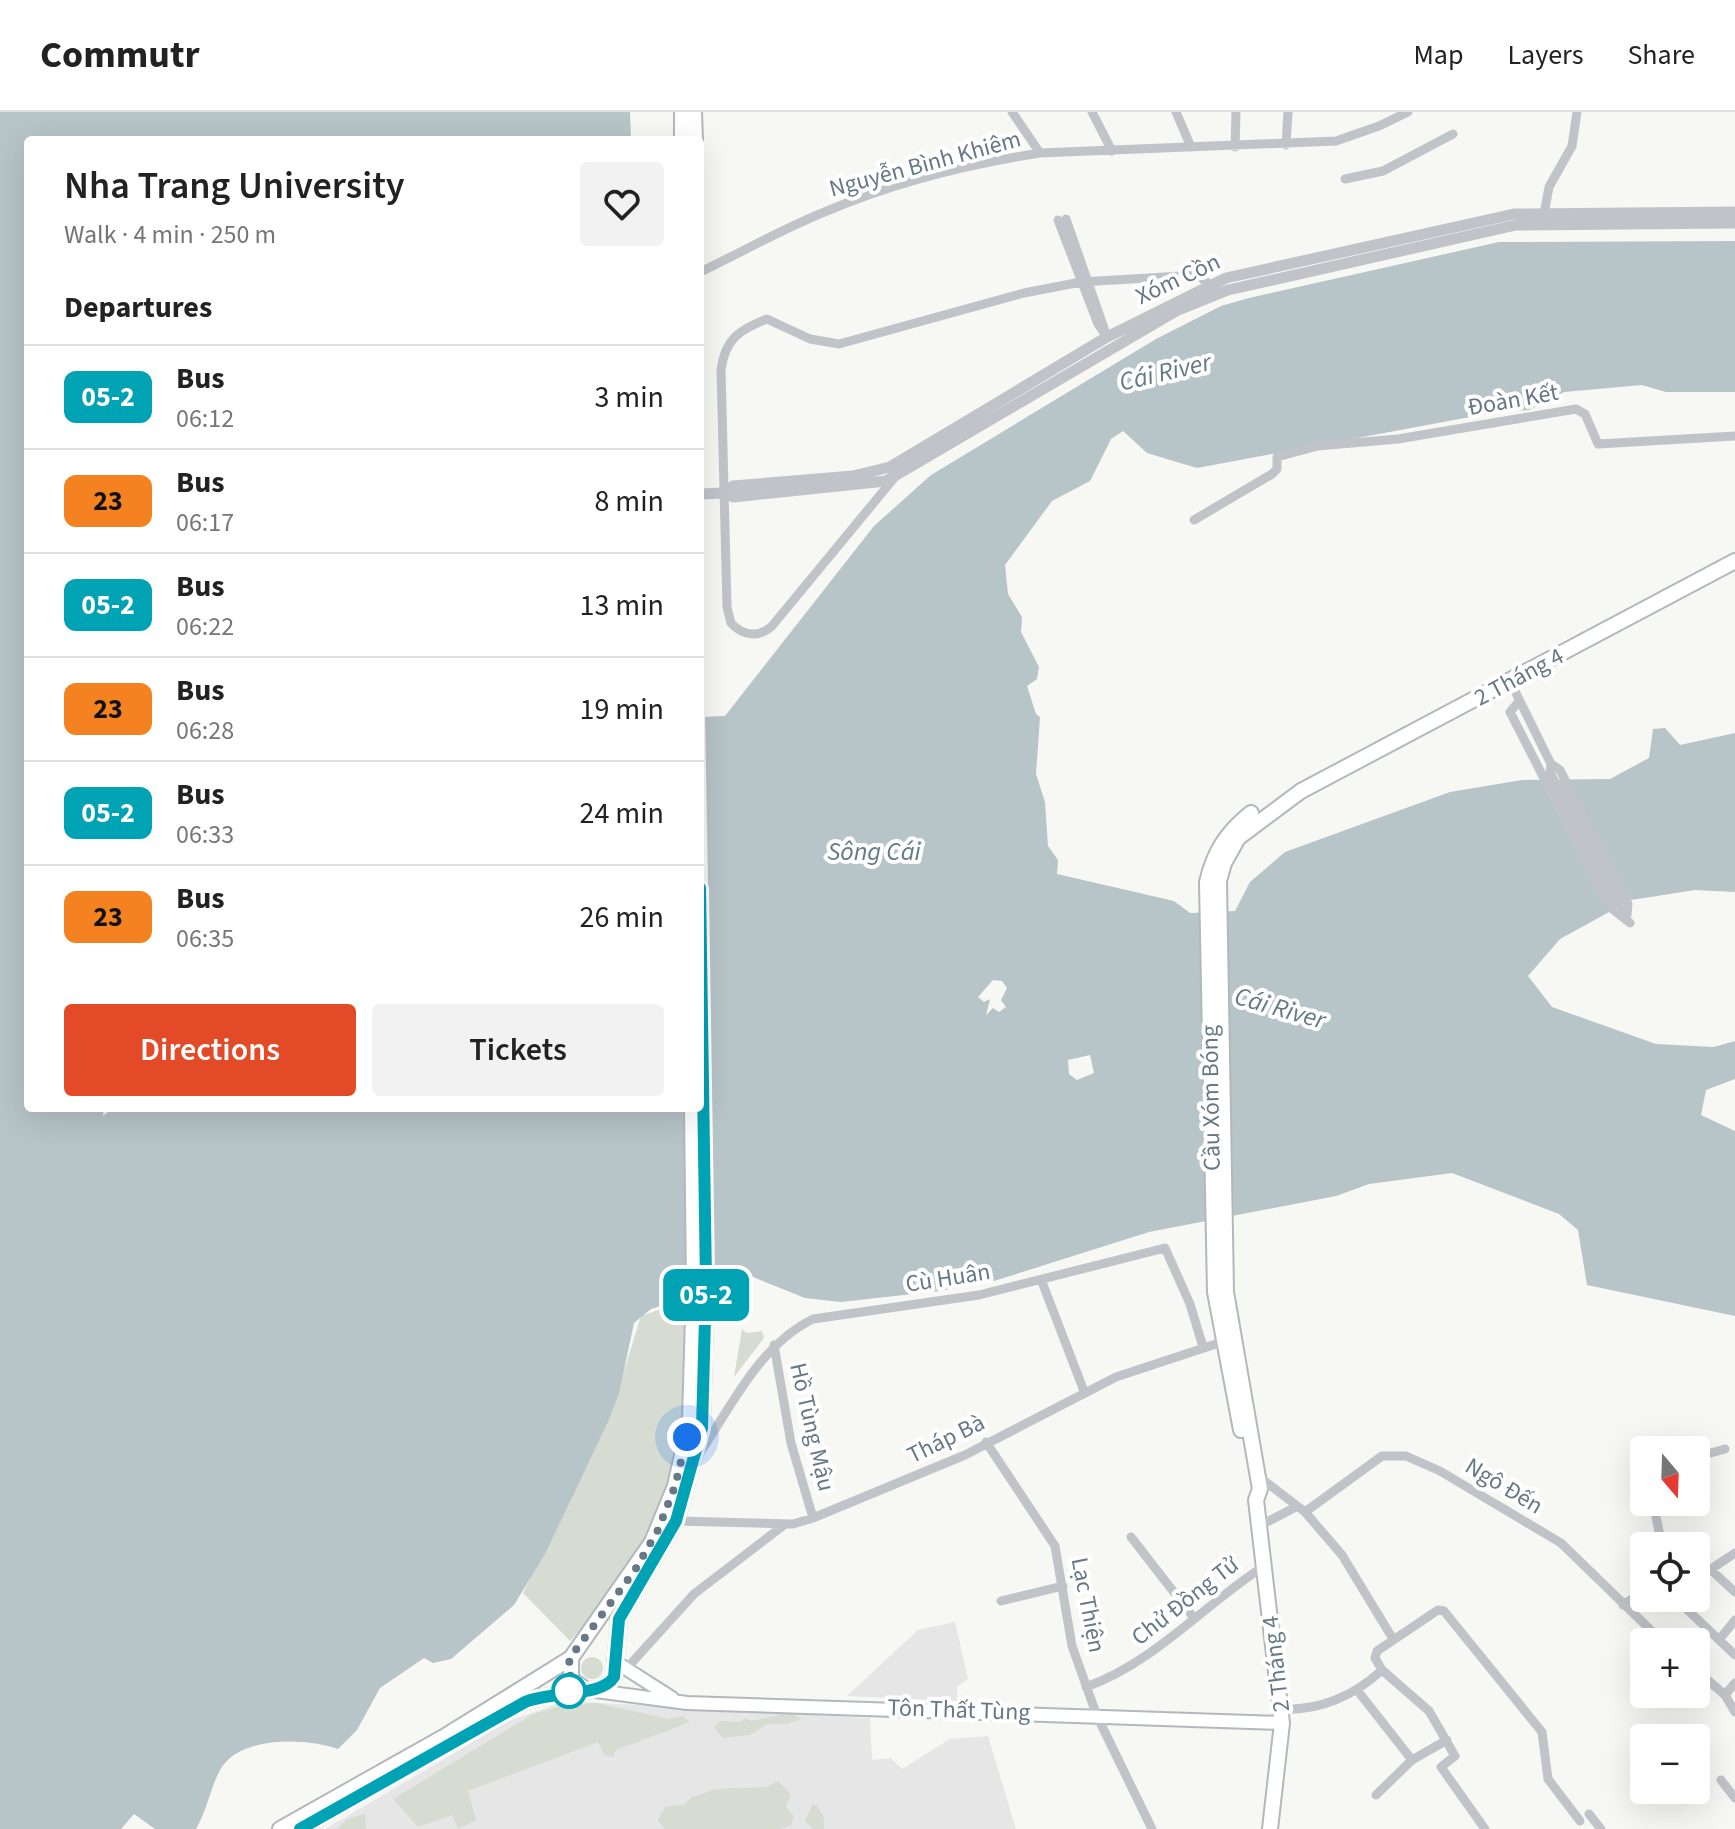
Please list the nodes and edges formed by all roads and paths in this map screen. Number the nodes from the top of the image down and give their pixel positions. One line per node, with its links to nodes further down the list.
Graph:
1 (682, 112): 11 (main road)
2 (694, 112): 12 (main road)
3 (1012, 112): 17 (street)
4 (1092, 112): 16 (street)
5 (1176, 112): 14 (street)
6 (1236, 112): 15 (street)
7 (1288, 112): 13 (street)
8 (1408, 112): 13 (street, Nguyễn Bình Khiêm)
9 (1577, 112): 20 (street)
10 (1453, 134): 18 (street)
11 (682, 136)
12 (695, 136)
13 (1286, 145): 15 (street, Nguyễn Bình Khiêm)
14 (1191, 147): 15 (street, Nguyễn Bình Khiêm); 16 (street, Nguyễn Bình Khiêm)
15 (1235, 147)
16 (1112, 151): 17 (street, Nguyễn Bình Khiêm)
17 (1040, 153): 24 (street, Nguyễn Bình Khiêm)
18 (1345, 179)
19 (1735, 212): 20 (street, Xóm Cồn)
20 (1544, 214): 22 (street, Xóm Cồn)
21 (1062, 219): 25 (street)
22 (1515, 220): 23 (street, Xóm Cồn); 26 (street, Xóm Cồn); 27 (street, Xóm Cồn)
23 (1735, 223)
24 (704, 270)
25 (1085, 282): 26 (street); 27 (street); 30 (street)
26 (1210, 285): 27 (street, Xóm Cồn)
27 (1110, 342): 29 (street, Xóm Cồn)
28 (1735, 436): 32 (street, Đoàn Kết)
29 (893, 472): 30 (street, Xóm Cồn); 30 (street)
30 (723, 493): 31 (street, Xóm Cồn)
31 (704, 494)
32 (1194, 520)
33 (1735, 561): 34 (main road, 2 Tháng 4)
34 (1510, 681): 35 (street); 36 (main road, 2 Tháng 4)
35 (1519, 701): 35 (street)
36 (1247, 822): 41 (main road, Cầu Xóm Bóng)
37 (692, 1112): 39 (main road)
38 (700, 1112): 39 (main road)
39 (700, 1282): 46 (main road); 65 (main road)
40 (1042, 1282): 43 (street, Cù Huân); 44 (street, Cù Huân); 45 (street)
41 (1220, 1292): 42 (main road, 2 Tháng 4); 52 (main road, 2 Tháng 4)
42 (1222, 1342): 44 (street, Tháp Bà); 53 (main road, 2 Tháng 4)
43 (774, 1345): 47 (street, Cù Huân); 55 (street, Hồ Tùng Mậu)
44 (1203, 1347): 45 (street, Tháp Bà)
45 (1084, 1391): 48 (street, Tháp Bà)
46 (703, 1420): 47 (street); 51 (main road)
47 (721, 1422): 51 (street, Cù Huân)
48 (986, 1442): 55 (street, Tháp Bà); 63 (street, Lạc Thiện)
49 (1725, 1449): 50 (street)
50 (1710, 1453)
51 (696, 1460): 56 (main road)
52 (1258, 1476): 53 (main road, 2 Tháng 4); 54 (street)
53 (1256, 1500): 58 (main road, 2 Tháng 4)
54 (1300, 1510): 58 (street, Ngô Đến); 68 (street, Ngô Đến); 73 (street)
55 (813, 1518): 57 (street, Tháp Bà)
56 (676, 1521): 57 (street, Tháp Bà); 77 (main road)
57 (785, 1524): 77 (street)
58 (1259, 1526): 61 (main road, 2 Tháng 4)
59 (1131, 1537): 70 (street)
60 (1735, 1553): 62 (street)
61 (1264, 1566): 70 (street, Chử Đồng Tử); 89 (main road, 2 Tháng 4)
62 (1710, 1569): 64 (street)
63 (1063, 1586): 67 (street); 81 (street, Lạc Thiện)
64 (1735, 1592)
65 (618, 1594): 75 (main road); 87 (main road)
66 (1630, 1600): 68 (street)
67 (1001, 1601)
68 (1623, 1605): 72 (street, Ngô Đến)
69 (1690, 1612): 74 (street)
70 (1194, 1618): 81 (street, Chử Đồng Tử)
71 (1735, 1620): 74 (street)
72 (1648, 1628)
73 (1393, 1639): 78 (street); 96 (street)
74 (1719, 1640): 76 (street)
75 (574, 1654): 77 (main road); 83 (main road); 87 (main road)
76 (1735, 1655)
77 (611, 1656): 83 (main road); 85 (main road, Tôn Thất Tùng)
78 (1382, 1670): 82 (street); 90 (street)
79 (1710, 1682): 84 (street)
80 (1735, 1683): 84 (street)
81 (1086, 1687): 88 (street, Lạc Thiện)
82 (1357, 1690): 89 (street); 91 (street)
83 (592, 1691): 85 (main road, Tôn Thất Tùng); 98 (main road)
84 (1725, 1695): 86 (street)
85 (687, 1703): 88 (main road, Tôn Thất Tùng)
86 (1735, 1712)
87 (479, 1714): 97 (main road)
88 (1097, 1716): 89 (main road, Tôn Thất Tùng); 99 (street, Lạc Thiện)
89 (1282, 1717): 100 (main road, 2 Tháng 4)
90 (1447, 1740): 91 (street); 101 (street)
91 (1412, 1760): 93 (street)
92 (1721, 1780): 94 (street)
93 (1376, 1795)
94 (1735, 1798)
95 (1589, 1814): 102 (street)
96 (1580, 1821)
97 (280, 1829)
98 (300, 1829)
99 (1152, 1829)
100 (1270, 1829)
101 (1485, 1829)
102 (1601, 1829)

